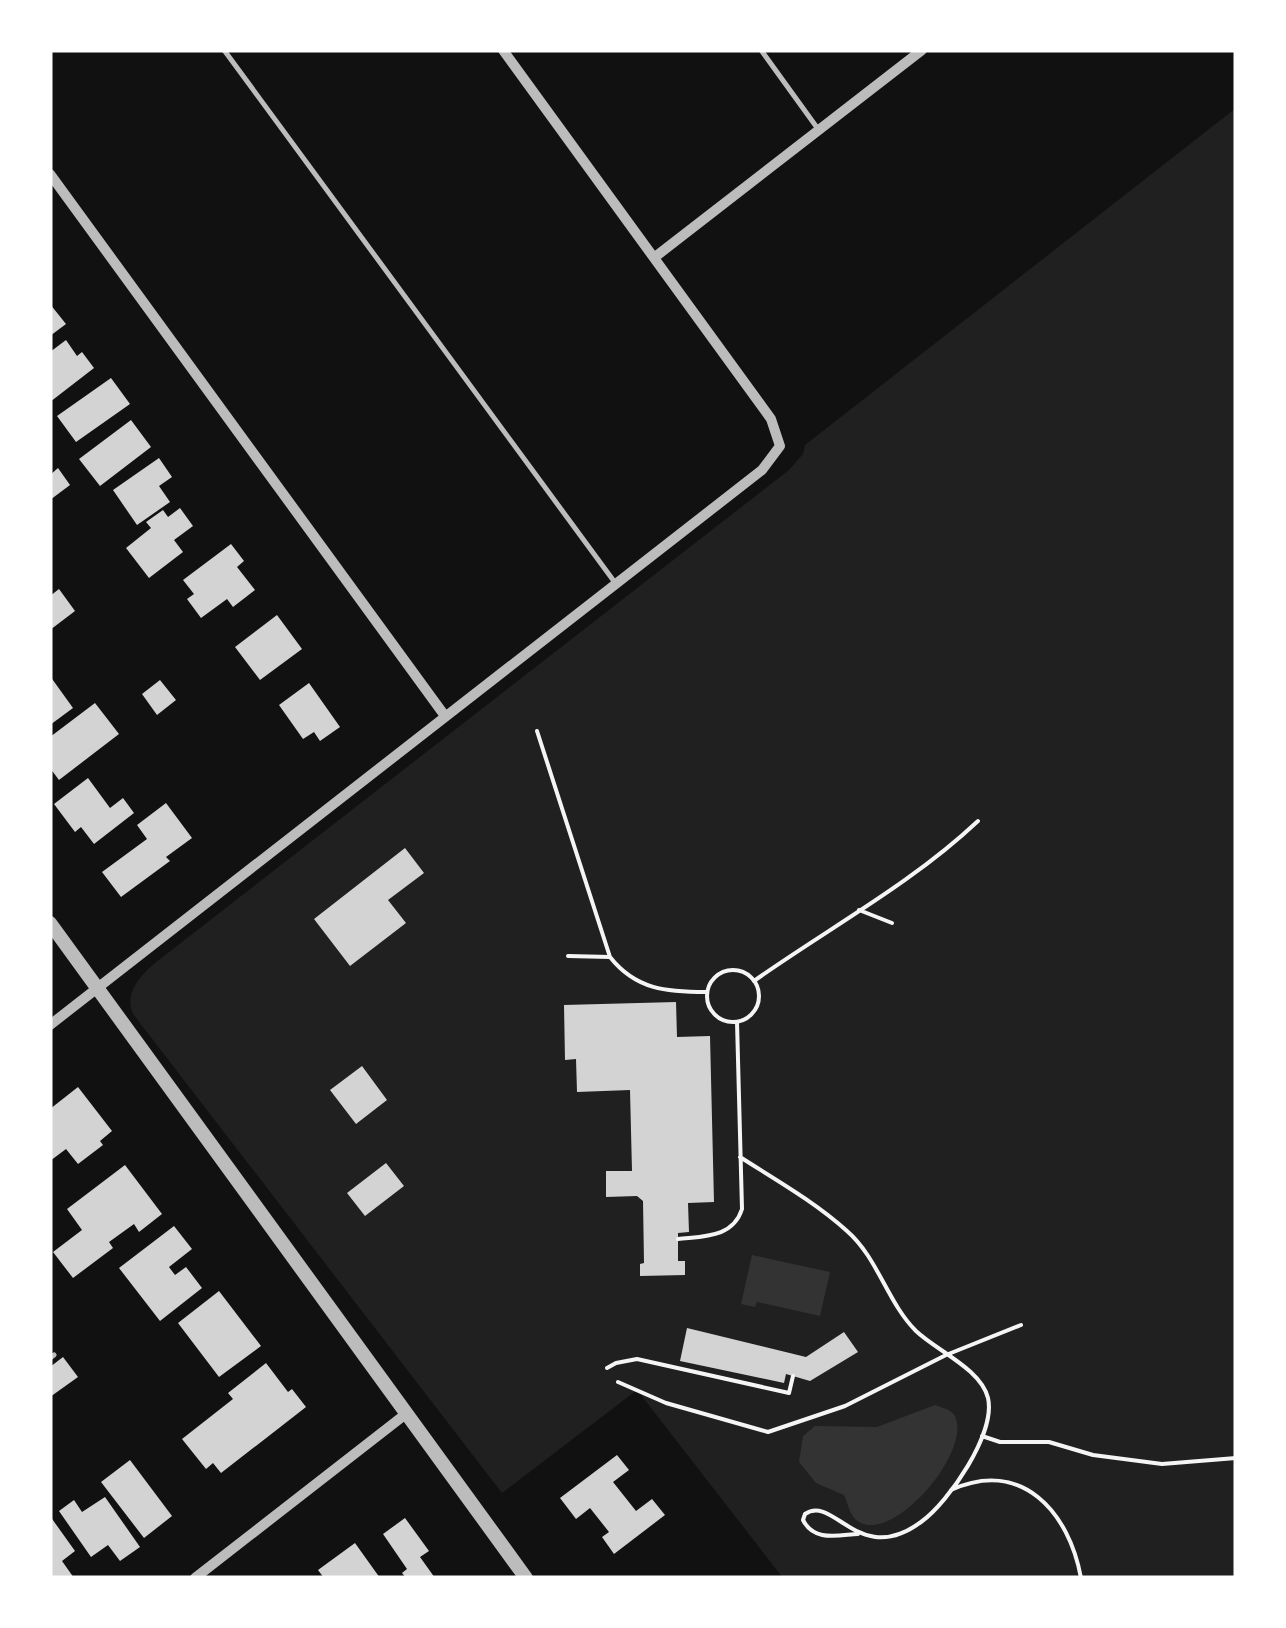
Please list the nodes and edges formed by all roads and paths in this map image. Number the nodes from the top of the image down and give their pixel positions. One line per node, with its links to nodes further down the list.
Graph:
1 (224, 50): 8 (lane)
2 (503, 50): 7 (street)
3 (761, 50): 5 (lane)
4 (922, 50): 5 (street)
5 (819, 130): 7 (street)
6 (50, 174): 9 (street)
7 (655, 257): 8 (street)
8 (616, 584): 9 (street)
9 (445, 716): 18 (street)
10 (537, 731): 16 (path)
11 (978, 821): 12 (path)
12 (859, 910): 14 (path); 17 (path)
13 (50, 922): 18 (street)
14 (892, 923)
15 (568, 956): 16 (path)
16 (610, 957): 19 (path)
17 (754, 981): 19 (path); 20 (path)
18 (98, 988): 21 (street); 29 (street)
19 (707, 992): 20 (path)
20 (737, 1022): 22 (path)
21 (50, 1024)
22 (740, 1157): 23 (path); 25 (path)
23 (678, 1239)
24 (1021, 1325): 25 (path)
25 (946, 1355): 28 (path); 30 (path)
26 (608, 1368): 27 (path)
27 (793, 1376)
28 (618, 1382)
29 (407, 1413): 34 (street); 35 (street)
30 (982, 1436): 31 (path); 32 (path)
31 (1236, 1458)
32 (950, 1490): 33 (path); 36 (path)
33 (858, 1534): 33 (path)
34 (195, 1578)
35 (526, 1578)
36 (1081, 1578)

